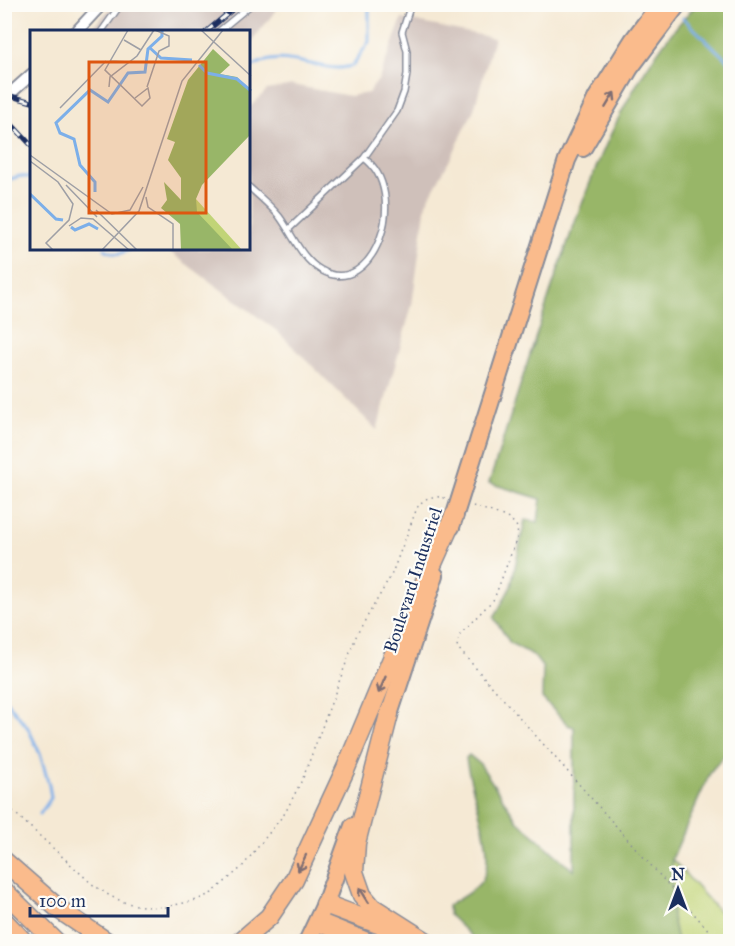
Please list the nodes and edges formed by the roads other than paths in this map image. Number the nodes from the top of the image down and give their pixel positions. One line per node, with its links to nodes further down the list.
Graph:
1 (102, 4): 7 (street)
2 (121, 4): 8 (lane)
3 (252, 4): 9 (lane)
4 (411, 4): 12 (lane)
5 (660, 4): 14 (highway, Boulevard Industriel)
6 (678, 4): 14 (highway, Boulevard Industriel, one-way to 6)
7 (78, 30)
8 (102, 30)
9 (221, 30)
10 (30, 76): 11 (street)
11 (4, 99)
12 (363, 158): 15 (lane); 15 (lane)
13 (250, 188): 15 (lane)
14 (547, 228): 16 (highway, Boulevard Industriel)
15 (289, 229)
16 (454, 516): 17 (highway, Boulevard Industriel); 27 (highway, one-way to 27)
17 (389, 714): 20 (highway, Boulevard Industriel); 31 (highway, one-way to 17)
18 (4, 861): 26 (highway)
19 (7, 894): 24 (highway); 25 (highway)
20 (326, 904): 22 (highway, Boulevard Industriel); 30 (highway)
21 (4, 921): 23 (highway)
22 (318, 922): 28 (highway, Boulevard Industriel); 29 (highway)
23 (24, 942)
24 (56, 942)
25 (64, 942)
26 (107, 942)
27 (240, 942)
28 (307, 942)
29 (367, 942)
30 (421, 942)
31 (427, 942)

